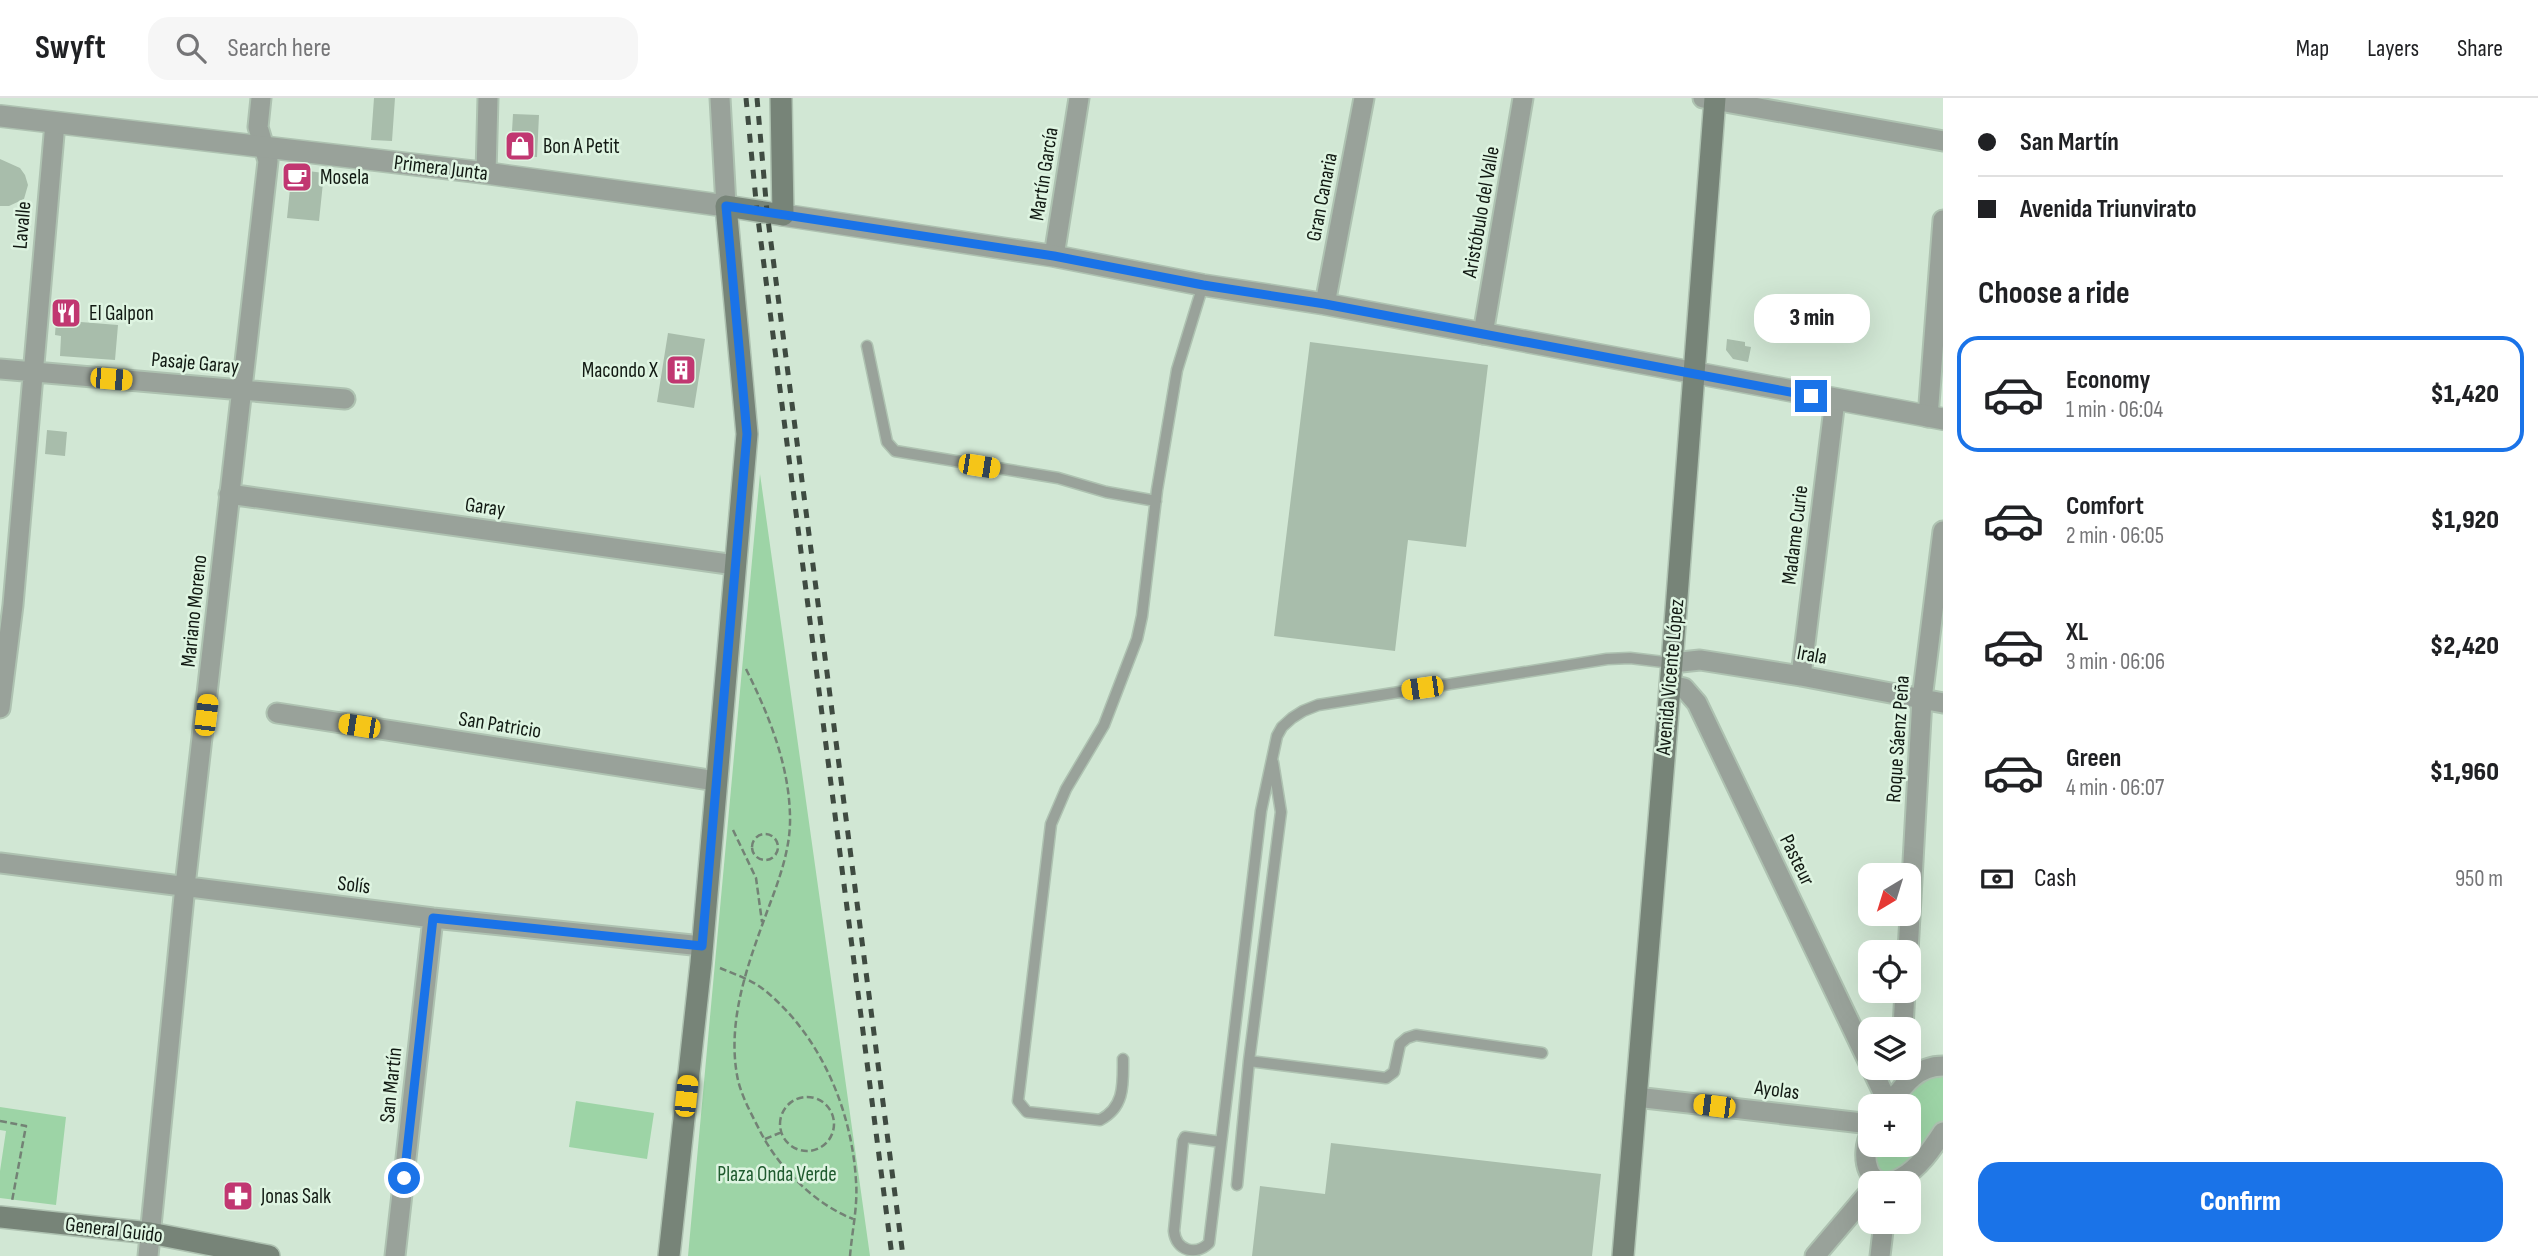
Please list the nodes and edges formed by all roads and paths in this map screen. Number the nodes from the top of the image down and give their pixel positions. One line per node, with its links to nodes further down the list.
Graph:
1 (261, 98): 12 (street, Mariano Moreno)
2 (488, 98): 13 (street)
3 (720, 98): 14 (street)
4 (781, 98): 15 (main road)
5 (1079, 98): 17 (street, Martín García)
6 (1364, 98): 19 (street, Gran Canaria)
7 (1524, 98): 20 (street, Aristóbulo del Valle)
8 (1711, 99): 11 (street); 24 (main road, Avenida Vicente López)
9 (0, 116): 10 (street, Primera Junta)
10 (55, 123): 12 (street, Primera Junta); 23 (street, Lavalle)
11 (1943, 141)
12 (264, 147): 13 (street, Primera Junta); 25 (street, Mariano Moreno)
13 (486, 173): 14 (street, Primera Junta)
14 (726, 206): 15 (main road, Primera Junta); 32 (main road)
15 (783, 215): 17 (street)
16 (1943, 220): 28 (street)
17 (1054, 256): 18 (street)
18 (1203, 285): 19 (street); 30 (lane)
19 (1325, 304): 20 (street)
20 (1483, 334): 24 (street)
21 (867, 346): 30 (lane)
22 (0, 369): 23 (street, Pasaje Garay)
23 (32, 372): 25 (street, Pasaje Garay); 39 (street, Lavalle)
24 (1695, 373): 27 (street); 34 (main road, Avenida Vicente López)
25 (243, 389): 26 (street, Pasaje Garay); 29 (street, Mariano Moreno)
26 (345, 399)
27 (1835, 400): 28 (street); 35 (street, Madame Curie)
28 (1936, 418)
29 (229, 494): 32 (street, Garay); 49 (street, Mariano Moreno)
30 (1156, 501): 56 (lane)
31 (1943, 531): 37 (street, Roque Sáenz Peña)
32 (736, 565): 33 (main road)
33 (730, 638): 42 (main road); 47 (path)
34 (1672, 663): 35 (street, Irala); 36 (main road, Avenida Vicente López); 41 (lane)
35 (1801, 676): 37 (street, Irala)
36 (1670, 685): 59 (street, Pasteur); 61 (main road, Avenida Vicente López)
37 (1922, 699): 38 (street, Irala); 52 (street, Roque Sáenz Peña)
38 (1943, 703)
39 (0, 708)
40 (277, 713): 42 (street, San Patricio)
41 (1271, 755): 57 (lane); 69 (lane)
42 (716, 781): 43 (main road)
43 (713, 808): 46 (path); 53 (main road)
44 (752, 849): 45 (path); 45 (path); 46 (path)
45 (779, 849): 47 (path)
46 (744, 850): 51 (path)
47 (786, 850): 51 (path)
48 (0, 863): 49 (street, Solís)
49 (185, 886): 50 (street, Solís); 75 (street, Mariano Moreno)
50 (433, 918): 53 (street, Solís); 79 (street, San Martín)
51 (762, 925): 54 (path)
52 (1909, 940)
53 (701, 955): 54 (path); 80 (main road)
54 (744, 978): 62 (path); 68 (path)
55 (1542, 1053): 57 (lane)
56 (1123, 1059)
57 (1250, 1061): 71 (lane)
58 (1943, 1066): 60 (street)
59 (1889, 1094)
60 (1899, 1094)
61 (1636, 1097): 65 (street, Ayolas); 82 (main road, Avenida Vicente López)
62 (842, 1110): 63 (path); 74 (path)
63 (832, 1114): 66 (path); 66 (path)
64 (0, 1121): 73 (path)
65 (1858, 1123)
66 (782, 1132): 68 (path)
67 (1943, 1132): 70 (street)
68 (764, 1139): 74 (path)
69 (1222, 1142): 69 (lane)
70 (1910, 1171)
71 (1237, 1185)
72 (1858, 1208): 83 (street)
73 (4, 1217): 75 (main road, General Guido)
74 (853, 1219): 81 (path)
75 (150, 1233): 77 (street, Mariano Moreno); 78 (main road, General Guido)
76 (1883, 1234): 84 (street)
77 (148, 1256)
78 (269, 1256)
79 (395, 1256)
80 (669, 1256)
81 (850, 1256)
82 (1623, 1256)
83 (1815, 1256)
84 (1880, 1256)

